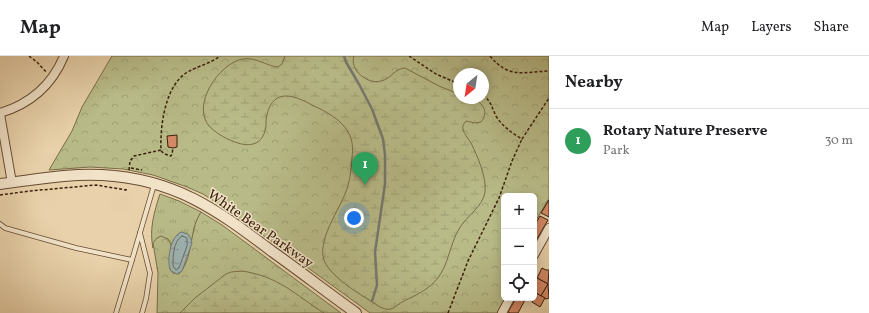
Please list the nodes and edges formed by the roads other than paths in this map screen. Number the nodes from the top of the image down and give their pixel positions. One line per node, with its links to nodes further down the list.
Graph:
1 (64, 56): 2 (street)
2 (0, 113): 3 (street)
3 (12, 183): 4 (street, White Bear Parkway); 5 (street, White Bear Parkway)
4 (0, 184)
5 (154, 184): 8 (lane); 14 (street, White Bear Parkway)
6 (0, 224): 10 (lane)
7 (549, 228): 9 (street)
8 (140, 233): 10 (lane); 13 (lane)
9 (537, 250)
10 (132, 260): 12 (lane)
11 (508, 301): 15 (street)
12 (116, 313)
13 (142, 313)
14 (356, 313)
15 (502, 313)

